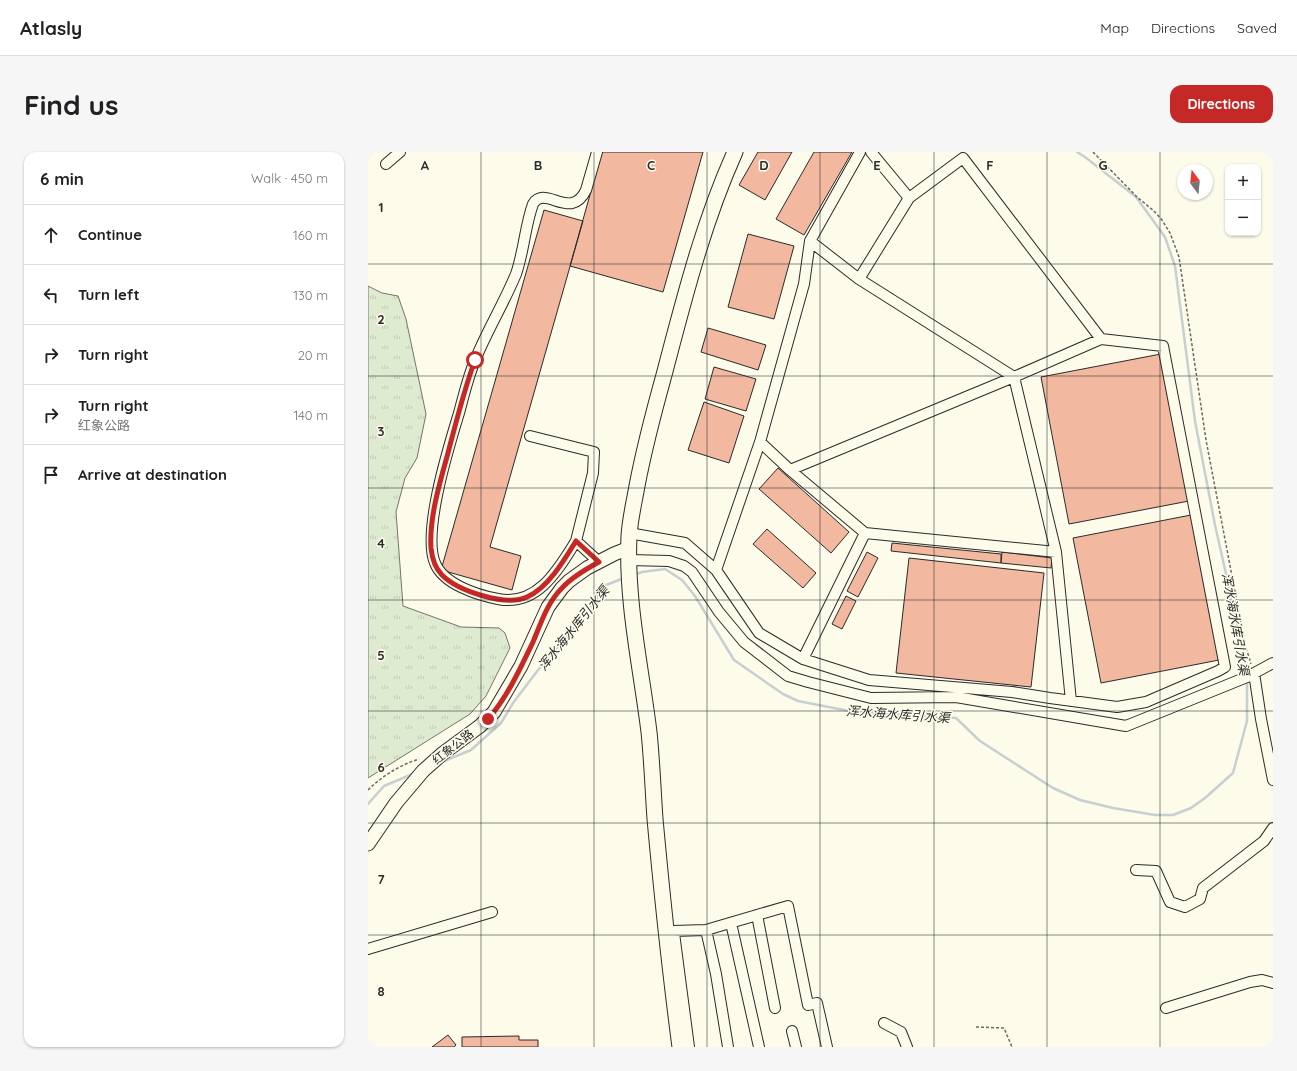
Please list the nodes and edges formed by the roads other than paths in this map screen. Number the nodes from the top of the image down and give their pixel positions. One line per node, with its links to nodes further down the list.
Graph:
1 (400, 152): 6 (street)
2 (597, 152): 17 (street)
3 (735, 152): 15 (highway)
4 (860, 152): 8 (street)
5 (871, 152): 7 (street)
6 (386, 164)
7 (909, 198): 9 (street); 10 (street)
8 (810, 240): 9 (street); 13 (street)
9 (860, 279): 11 (street)
10 (1101, 339): 11 (street); 25 (street)
11 (1014, 377): 14 (street); 18 (street)
12 (530, 436): 17 (street)
13 (760, 442): 14 (street); 21 (street)
14 (790, 470): 16 (street)
15 (629, 533): 19 (highway); 21 (street)
16 (865, 533): 18 (street); 22 (street)
17 (576, 541): 20 (street)
18 (1056, 552): 25 (street)
19 (629, 559): 20 (main road, 红象公路); 24 (street); 33 (highway)
20 (599, 562): 28 (main road, 红象公路)
21 (716, 570): 22 (street)
22 (803, 658): 25 (street)
23 (1273, 663): 24 (street)
24 (1251, 675): 26 (street)
25 (1071, 701)
26 (1273, 780)
27 (1273, 828): 29 (street)
28 (368, 844)
29 (1136, 870)
30 (492, 912): 35 (street)
31 (757, 915): 32 (street); 37 (street); 46 (street)
32 (731, 922): 34 (street); 44 (street)
33 (670, 930): 34 (street); 41 (highway); 42 (street)
34 (706, 930): 43 (street)
35 (368, 949)
36 (1273, 983): 38 (street)
37 (775, 1008)
38 (1166, 1008)
39 (884, 1023): 47 (street)
40 (792, 1031): 45 (street)
41 (680, 1047)
42 (689, 1047)
43 (728, 1047)
44 (759, 1047)
45 (796, 1047)
46 (827, 1047)
47 (907, 1047)

